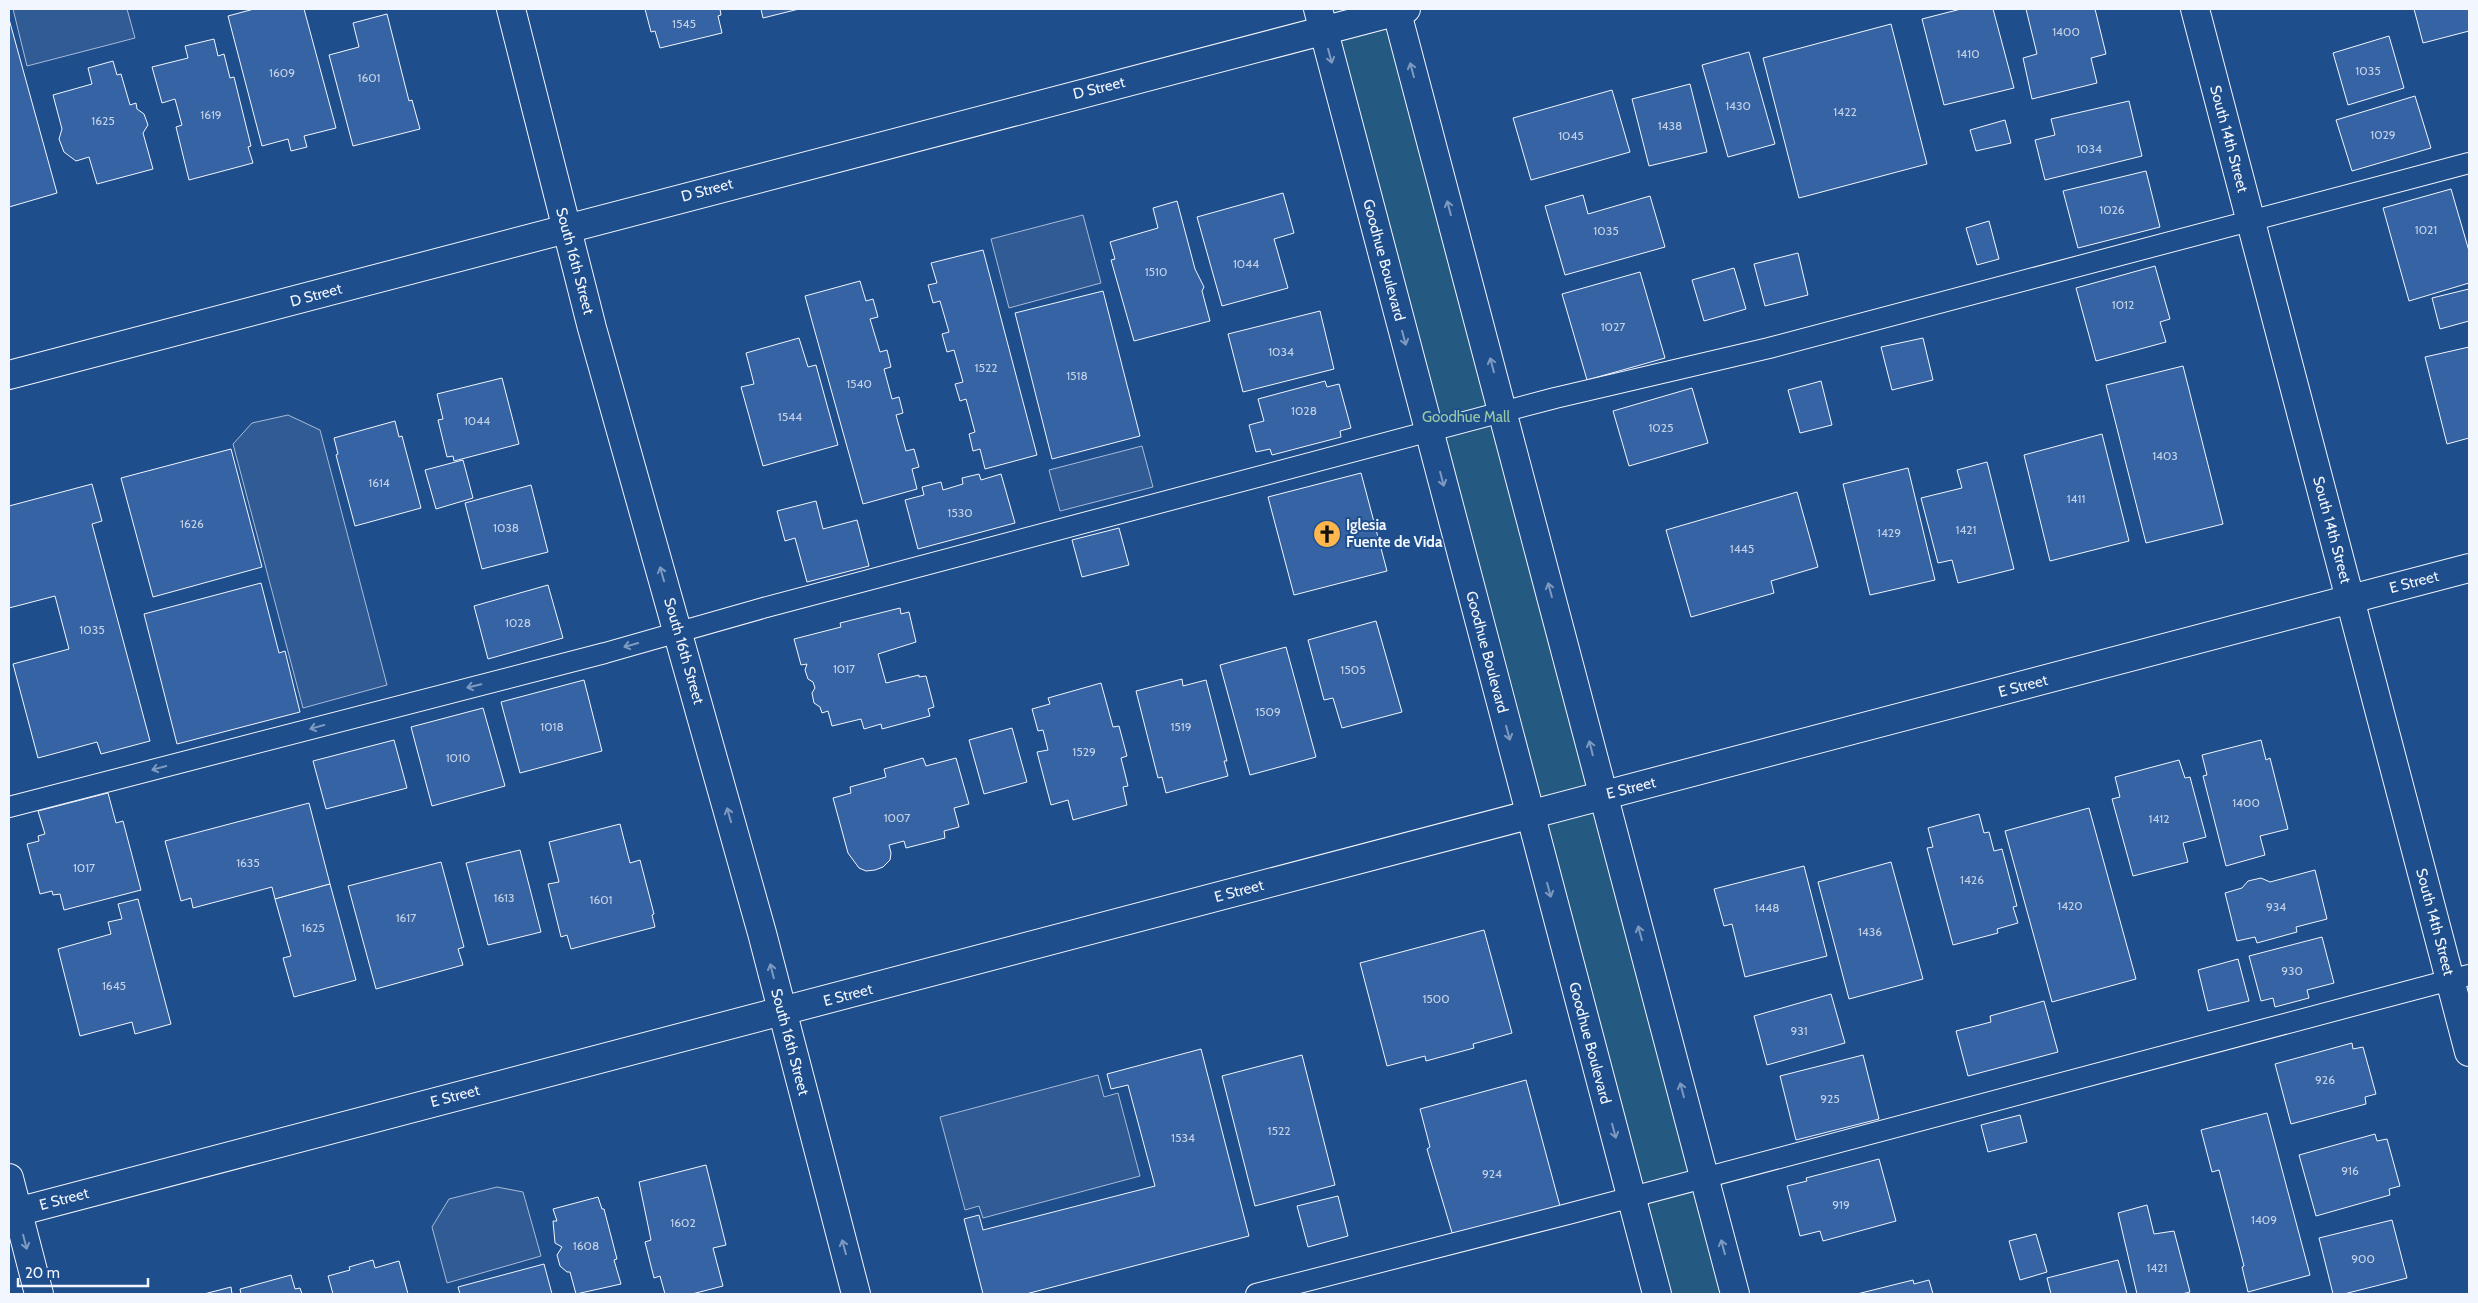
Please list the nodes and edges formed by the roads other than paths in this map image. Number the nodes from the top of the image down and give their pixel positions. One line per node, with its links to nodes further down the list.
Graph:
1 (511, 9): 7 (street, South 16th Street)
2 (2195, 9): 6 (street, South 14th Street)
3 (1400, 10): 4 (street, D Street); 9 (street, one-way to 3)
4 (1320, 19): 7 (street, D Street); 10 (street, Goodhue Boulevard, one-way to 10)
5 (2469, 163): 6 (lane)
6 (2251, 220): 9 (lane); 12 (street, South 14th Street)
7 (566, 228): 8 (street, D Street); 13 (street, South 16th Street, one-way to 7)
8 (9, 374)
9 (1504, 412): 10 (lane); 14 (street, one-way to 9)
10 (1429, 432): 13 (lane); 16 (street, Goodhue Boulevard, one-way to 16)
11 (2469, 568): 12 (street, E Street)
12 (2351, 600): 14 (street, E Street); 17 (street, South 14th Street)
13 (678, 632): 15 (lane, one-way to 15); 18 (street, South 16th Street, one-way to 13)
14 (1603, 795): 16 (street, E Street); 21 (street, one-way to 14)
15 (9, 807)
16 (1529, 815): 18 (street, E Street); 22 (street, Goodhue Boulevard, one-way to 22)
17 (2460, 977): 19 (street, South 14th Street); 21 (lane)
18 (782, 1012): 23 (street, E Street); 25 (street, South 16th Street, one-way to 18)
19 (2469, 1052)
20 (9, 1178): 23 (street)
21 (1705, 1178): 22 (lane); 28 (street, one-way to 21)
22 (1632, 1197): 26 (lane); 27 (street, Goodhue Boulevard)
23 (13, 1213): 24 (street, one-way to 24)
24 (39, 1294)
25 (856, 1294)
26 (1256, 1294)
27 (1657, 1294)
28 (1735, 1294)

